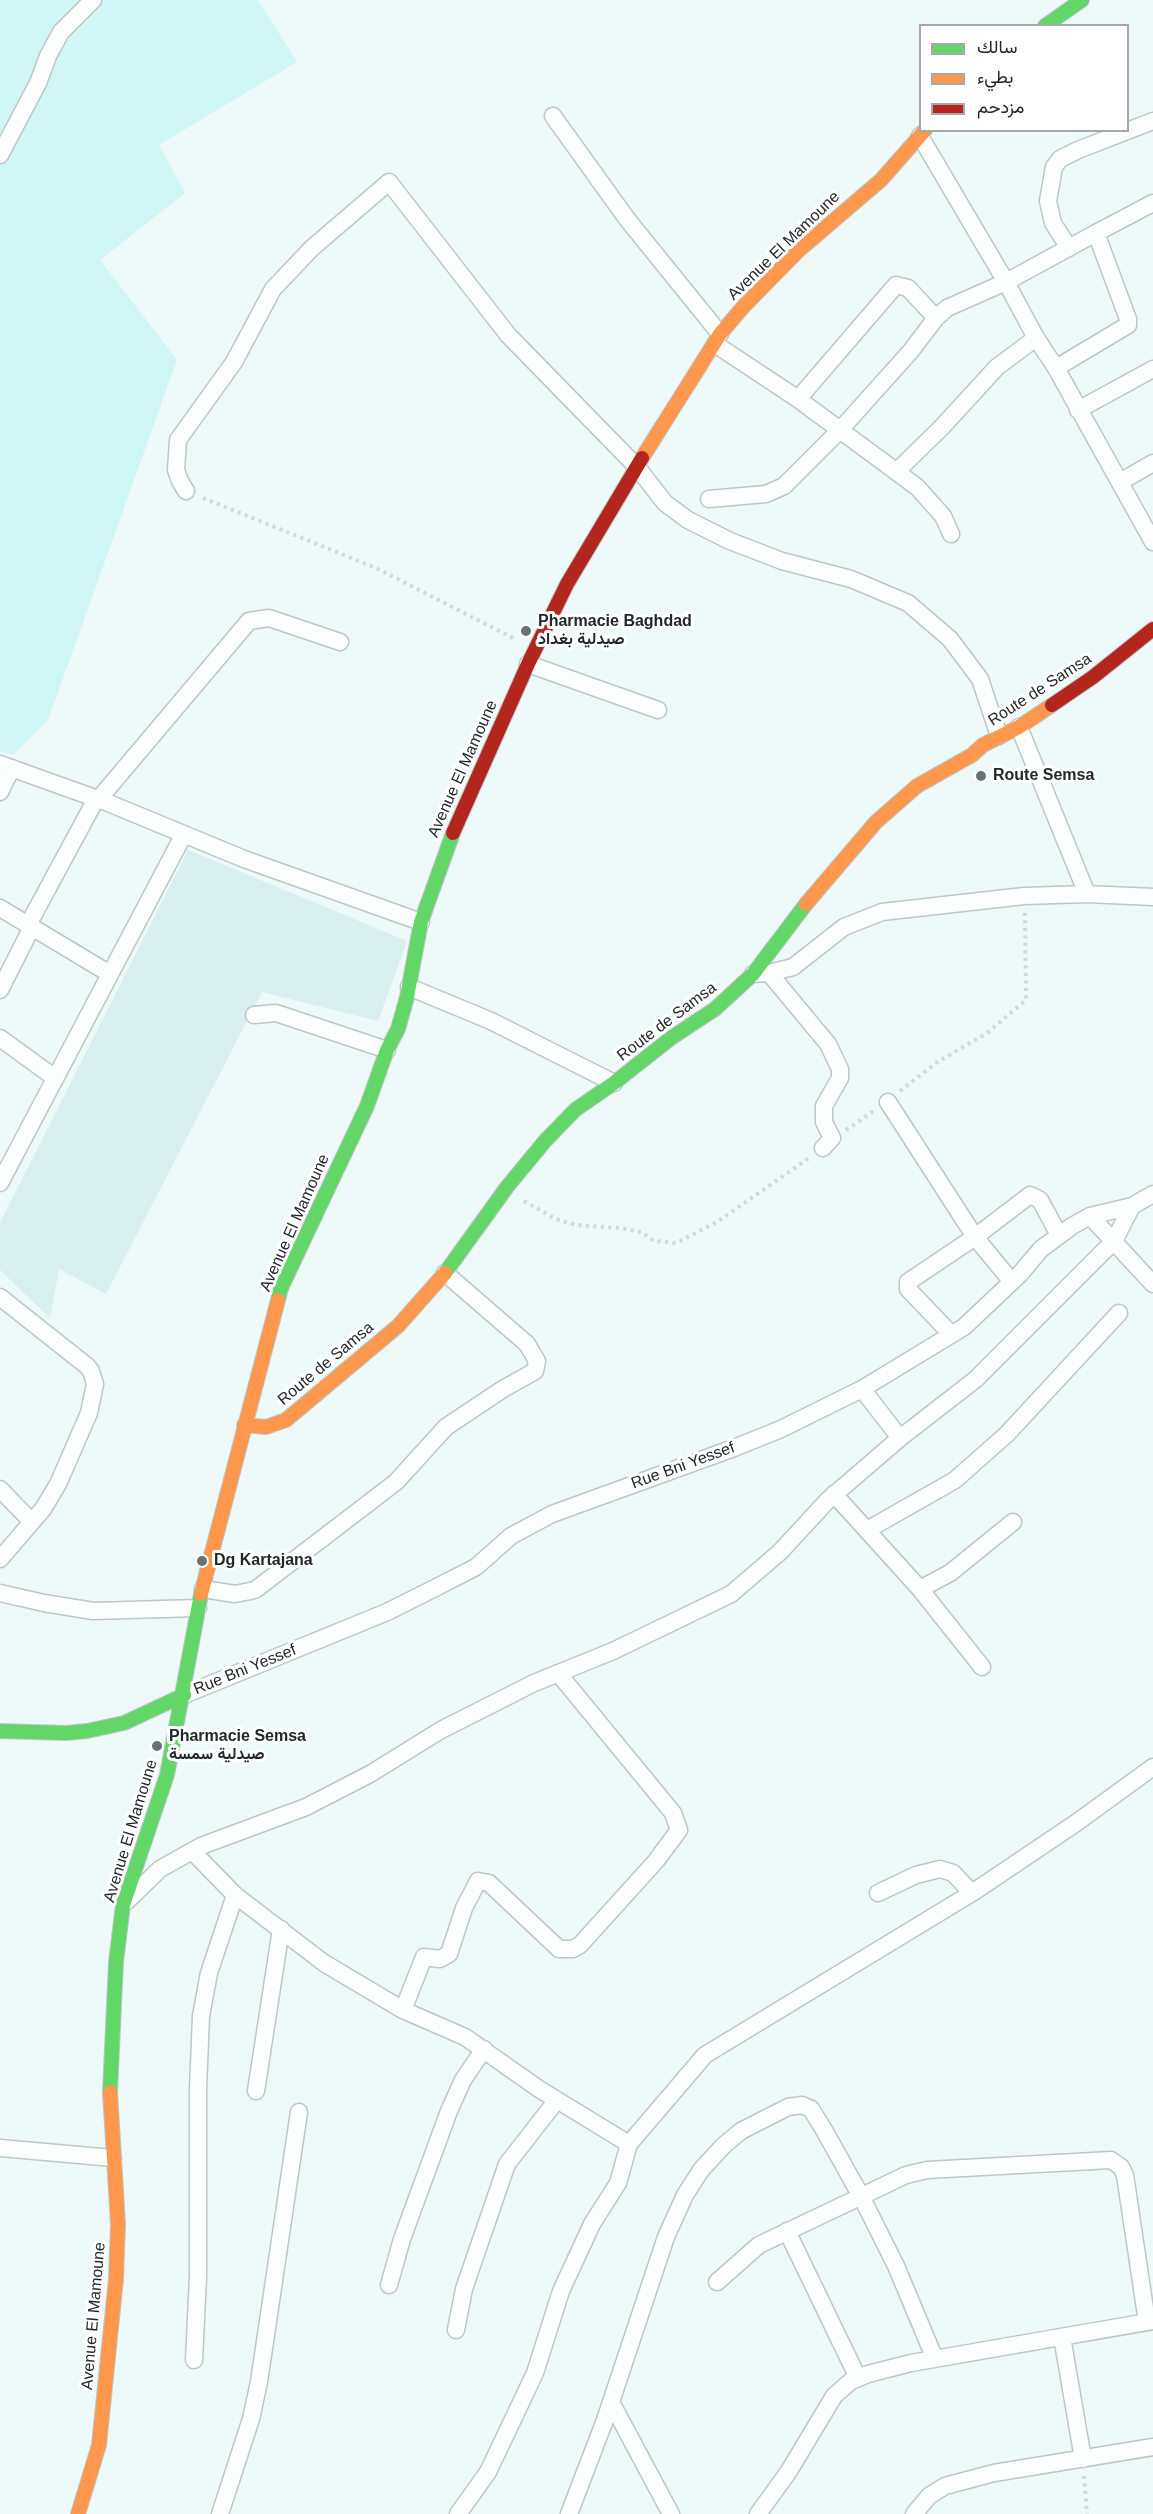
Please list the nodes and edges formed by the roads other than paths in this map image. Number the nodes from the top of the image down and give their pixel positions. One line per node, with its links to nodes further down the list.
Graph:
1 (93, 0): 9 (street)
2 (1082, 0): 3 (street)
3 (1048, 24)
4 (553, 116): 16 (street)
5 (1153, 121): 6 (street)
6 (1129, 130)
7 (1125, 132): 12 (street)
8 (922, 133): 13 (street); 16 (street, Avenue El Mamoune)
9 (0, 155)
10 (1153, 203): 11 (street)
11 (1096, 233): 12 (street); 17 (street)
12 (1069, 248): 13 (street)
13 (1006, 282): 14 (street); 15 (street)
14 (936, 318): 19 (street); 21 (street)
15 (1036, 338): 17 (street); 24 (street)
16 (717, 339): 19 (street); 23 (street, Avenue El Mamoune)
17 (1056, 368): 20 (street)
18 (1153, 369): 20 (street)
19 (798, 399): 21 (street)
20 (1078, 410): 25 (street)
21 (840, 430): 24 (street); 27 (street)
22 (1153, 463): 25 (street)
23 (637, 467): 26 (street); 32 (street, Avenue El Mamoune); 35 (street)
24 (896, 472): 28 (street)
25 (1120, 483): 29 (street)
26 (186, 491)
27 (709, 499)
28 (951, 534)
29 (1153, 541)
30 (1153, 629): 34 (street, Route de Samsa)
31 (340, 642): 38 (street)
32 (531, 656): 33 (street); 43 (street, Avenue El Mamoune)
33 (658, 710)
34 (1019, 727): 35 (street, Route de Samsa); 40 (street)
35 (999, 736): 45 (street, Route de Samsa)
36 (6, 766): 37 (street); 38 (street)
37 (0, 792)
38 (97, 799): 39 (street); 44 (street)
39 (184, 834): 43 (street); 46 (street)
40 (1087, 894): 41 (street); 45 (street)
41 (1153, 897)
42 (0, 908): 44 (street)
43 (421, 922): 47 (street, Avenue El Mamoune)
44 (30, 926): 46 (street); 48 (street)
45 (761, 973): 53 (street, Route de Samsa); 55 (street)
46 (110, 974): 52 (street)
47 (408, 987): 51 (street, Avenue El Mamoune); 53 (street)
48 (0, 990)
49 (254, 1015): 51 (street)
50 (0, 1038): 52 (street)
51 (387, 1050): 70 (street, Avenue El Mamoune)
52 (56, 1078): 56 (street)
53 (614, 1083): 63 (street, Route de Samsa)
54 (888, 1102): 61 (street)
55 (823, 1148)
56 (0, 1184)
57 (1153, 1194): 58 (street, Rue Bni Yessef)
58 (1132, 1206): 59 (street, Rue Bni Yessef); 62 (street)
59 (1090, 1216): 60 (street, Rue Bni Yessef); 62 (street)
60 (1059, 1235): 61 (street); 64 (street, Rue Bni Yessef)
61 (975, 1237): 64 (street); 68 (street)
62 (1114, 1241): 65 (street); 71 (street)
63 (445, 1273): 70 (street, Route de Samsa); 78 (street)
64 (1012, 1282): 68 (street, Rue Bni Yessef)
65 (1153, 1284)
66 (0, 1297): 74 (street)
67 (1119, 1312): 76 (street)
68 (951, 1335): 69 (street, Rue Bni Yessef)
69 (862, 1389): 71 (street); 84 (street, Rue Bni Yessef)
70 (243, 1425): 78 (street, Avenue El Mamoune)
71 (900, 1438): 73 (street)
72 (0, 1489): 74 (street)
73 (834, 1494): 76 (street); 83 (street)
74 (32, 1521): 77 (street)
75 (1013, 1522): 79 (street)
76 (867, 1530): 79 (street)
77 (0, 1559)
78 (203, 1589): 81 (street, Avenue El Mamoune)
79 (920, 1589): 82 (street)
80 (0, 1593): 81 (street)
81 (198, 1608): 84 (street, Avenue El Mamoune)
82 (982, 1667)
83 (558, 1673): 87 (street); 93 (street)
84 (184, 1695): 85 (street); 91 (street, Avenue El Mamoune)
85 (3, 1727)
86 (1153, 1767): 89 (street)
87 (192, 1851): 90 (street); 91 (street)
88 (878, 1893): 89 (street)
89 (972, 1893): 98 (street)
90 (235, 1895): 92 (street); 109 (street)
91 (123, 1905): 100 (street, Avenue El Mamoune)
92 (281, 1929): 93 (street); 95 (street)
93 (403, 2010): 94 (street)
94 (484, 2049): 96 (street); 104 (street)
95 (256, 2091)
96 (557, 2100): 98 (street); 106 (street)
97 (299, 2112): 115 (street)
98 (629, 2144): 116 (street)
99 (0, 2148): 100 (street)
100 (113, 2158): 114 (street, Avenue El Mamoune)
101 (862, 2198): 102 (street); 105 (street); 108 (street); 111 (street)
102 (787, 2231): 103 (street); 110 (street)
103 (717, 2282)
104 (389, 2285)
105 (1150, 2322): 107 (street)
106 (456, 2330)
107 (1062, 2337): 108 (street); 113 (street)
108 (935, 2359): 110 (street)
109 (194, 2360)
110 (858, 2378): 119 (street)
111 (611, 2402): 117 (street); 118 (street)
112 (1153, 2447): 113 (street)
113 (1083, 2459): 120 (street)
114 (78, 2514)
115 (220, 2514)
116 (458, 2514)
117 (569, 2514)
118 (671, 2514)
119 (758, 2514)
120 (914, 2514)

